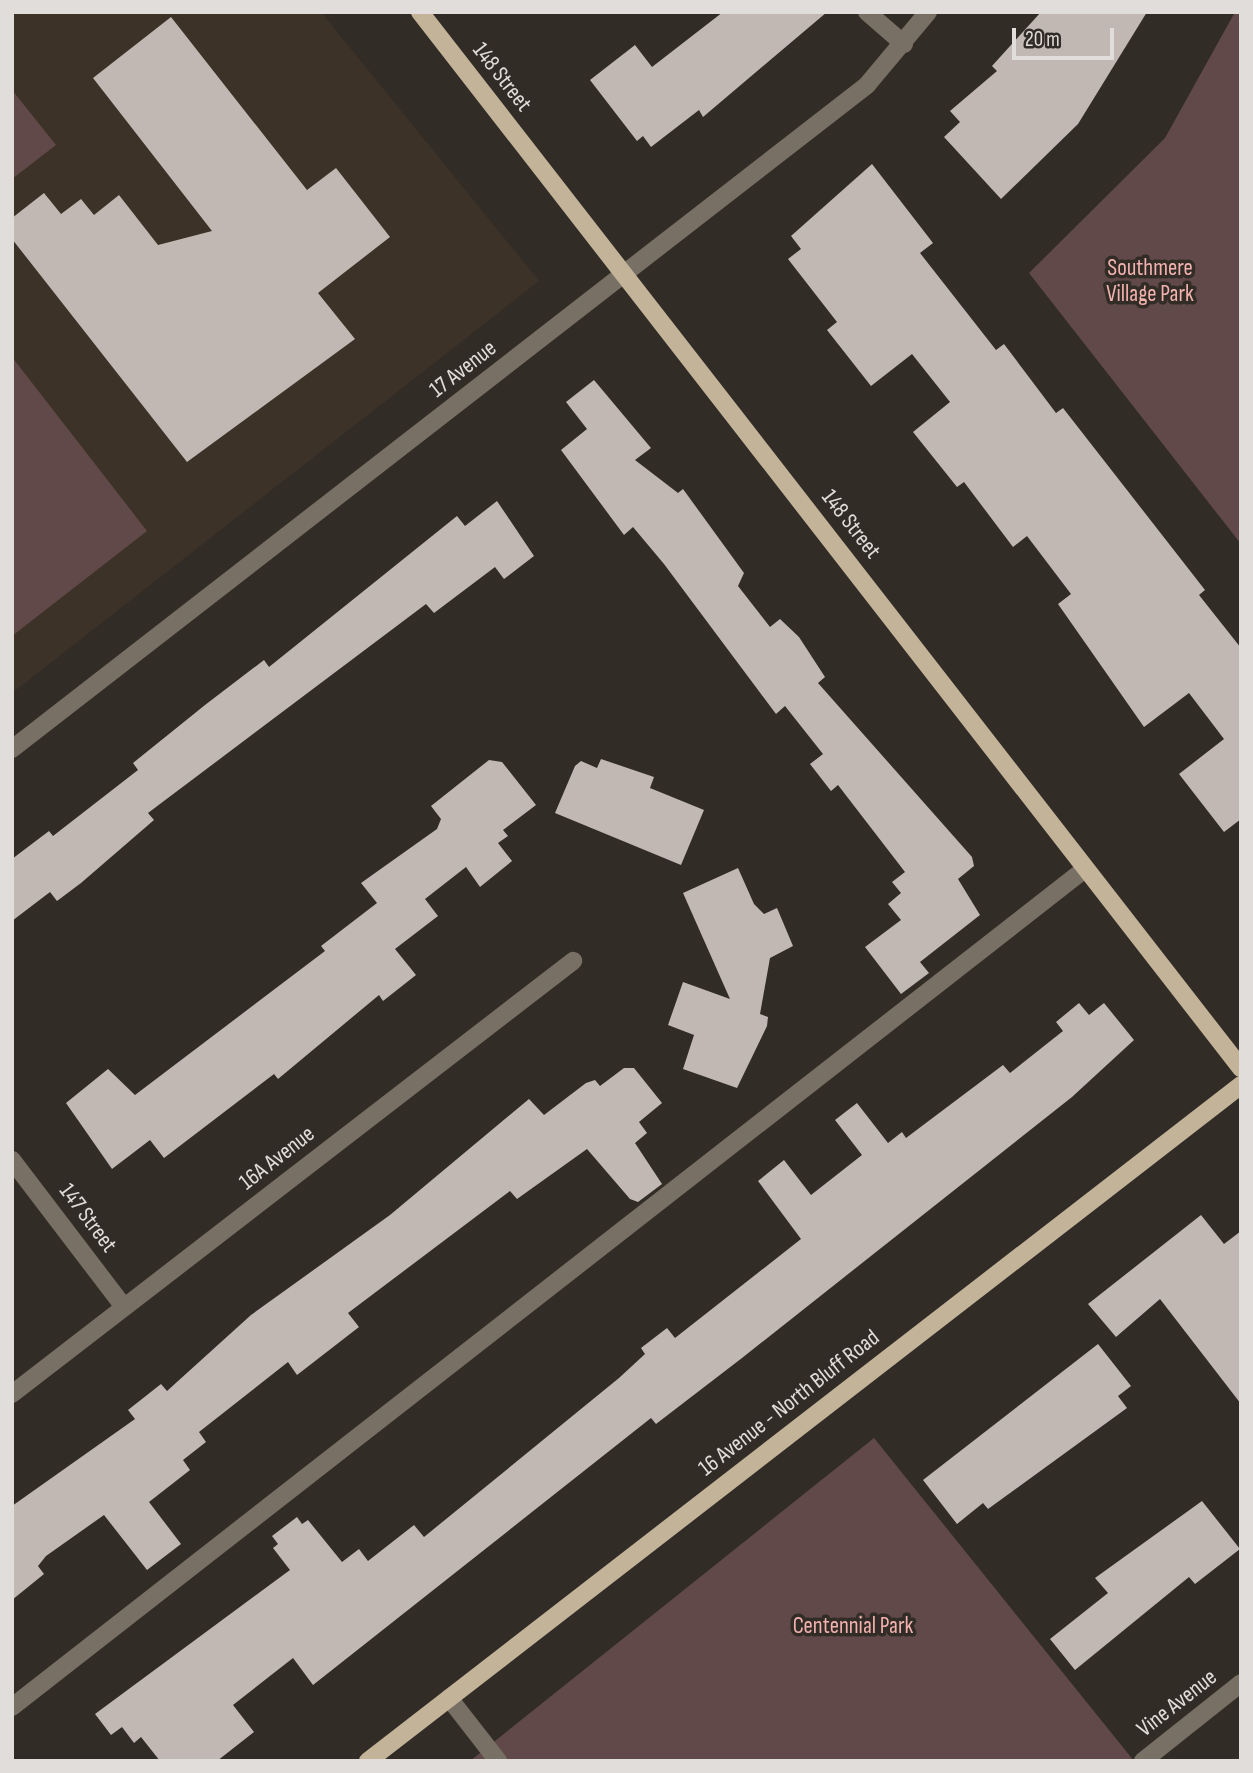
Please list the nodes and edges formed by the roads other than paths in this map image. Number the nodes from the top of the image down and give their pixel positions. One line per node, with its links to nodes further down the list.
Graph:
1 (420, 12): 5 (main road, 148 Street)
2 (867, 12): 4 (street)
3 (928, 12): 4 (street, 17 Avenue)
4 (904, 44): 5 (street, 17 Avenue)
5 (625, 275): 6 (street, 17 Avenue); 7 (main road, 148 Street)
6 (12, 749)
7 (1085, 869): 9 (main road, 148 Street); 16 (street)
8 (573, 961): 12 (street, 16A Avenue)
9 (1241, 1068)
10 (1241, 1085): 15 (main road, 16 Avenue - North Bluff Road)
11 (12, 1160): 12 (street, 147 Street)
12 (124, 1307): 13 (street, 16A Avenue)
13 (12, 1394)
14 (1241, 1683): 19 (street, Vine Avenue)
15 (449, 1698): 17 (main road, 16 Avenue - North Bluff Road); 18 (street)
16 (12, 1707)
17 (368, 1761)
18 (498, 1761)
19 (1143, 1761)

